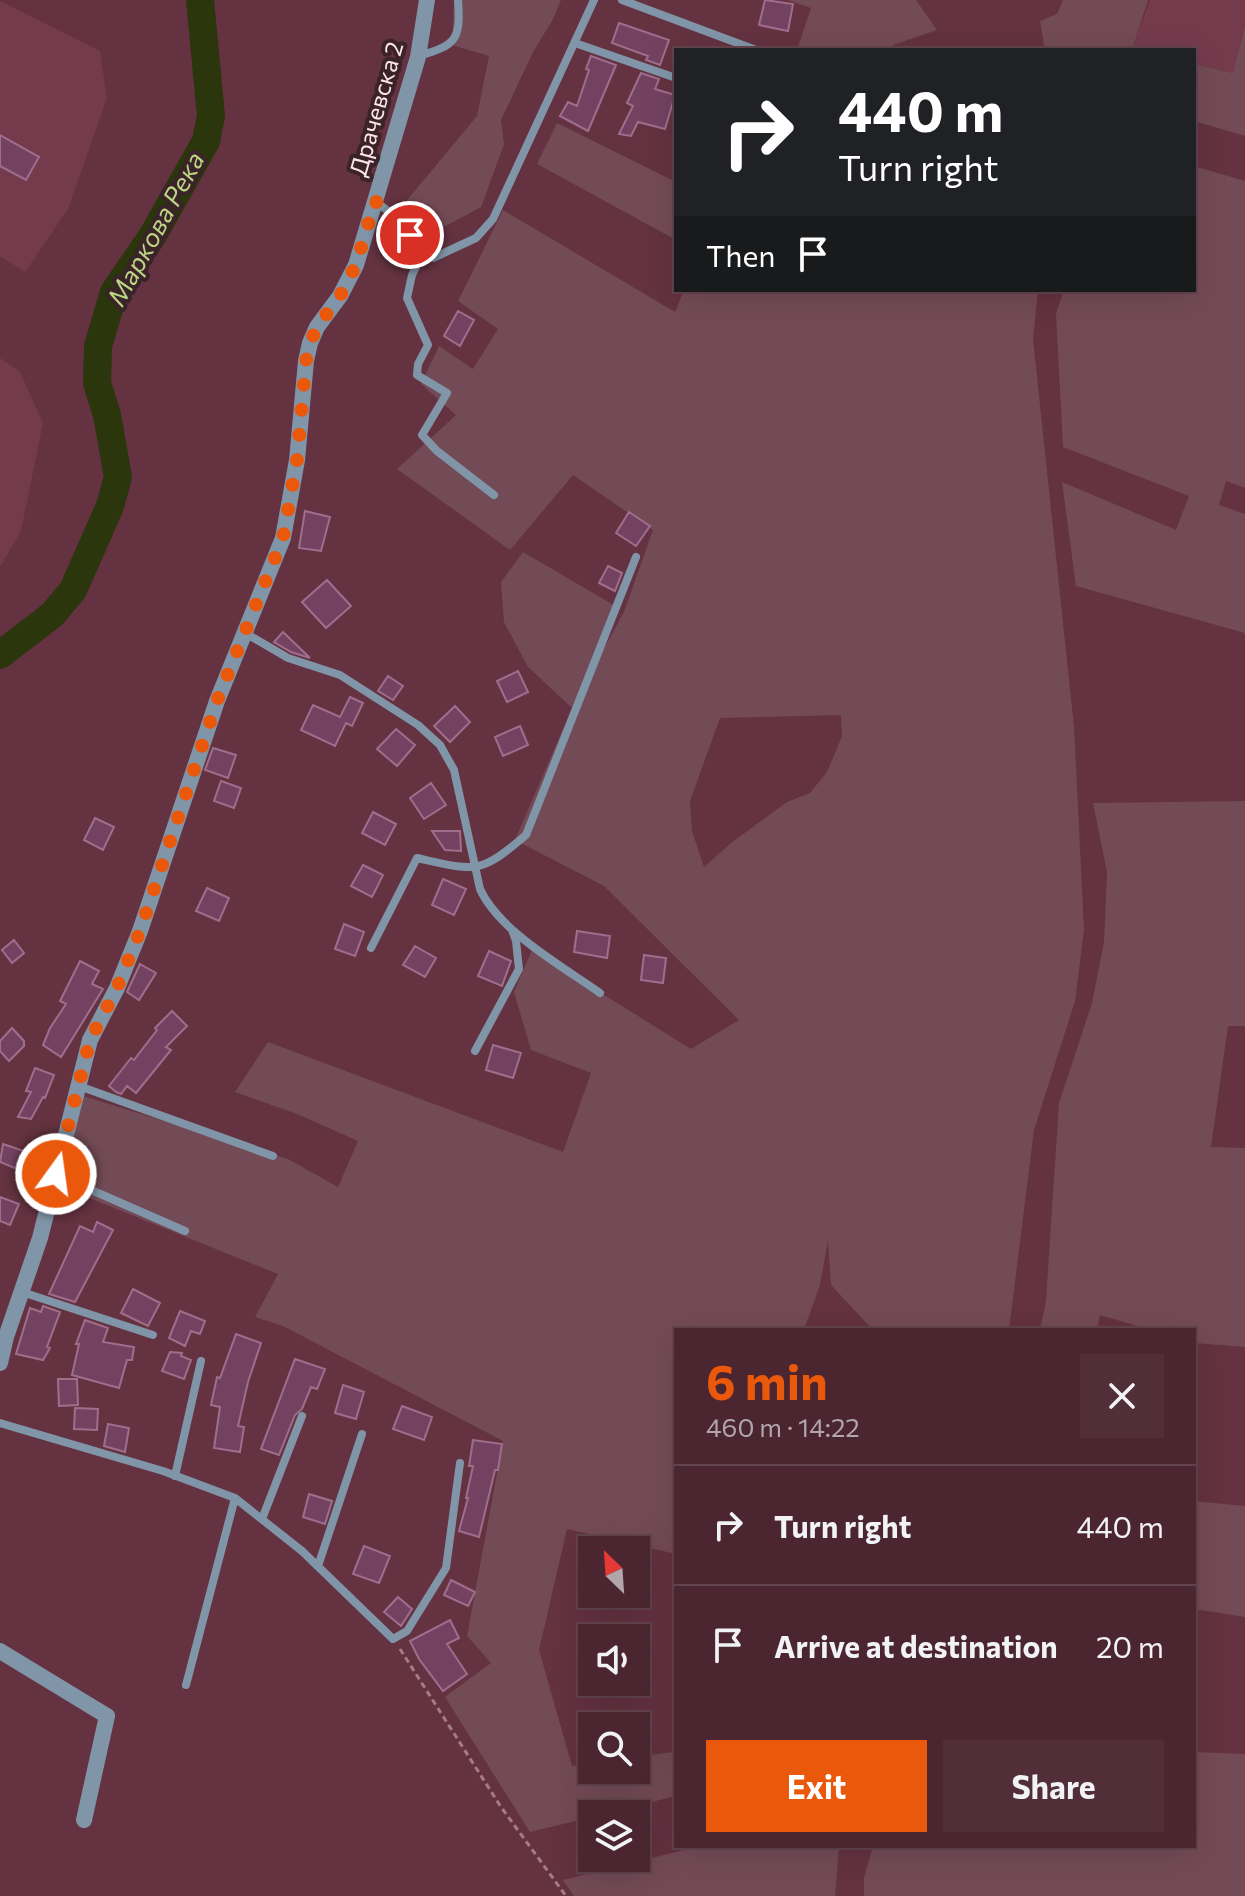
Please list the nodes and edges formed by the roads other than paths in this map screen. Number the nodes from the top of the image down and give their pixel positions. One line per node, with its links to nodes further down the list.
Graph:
1 (427, 0): 7 (street, Драчевска 2)
2 (458, 0): 7 (lane)
3 (594, 0): 5 (lane)
4 (622, 0): 6 (lane)
5 (575, 43): 8 (lane); 10 (lane)
6 (751, 48)
7 (418, 57): 9 (street, Драчевска 2)
8 (674, 77)
9 (375, 201): 10 (lane); 13 (street, Драчевска 2)
10 (422, 255): 11 (lane)
11 (494, 495)
12 (636, 557): 14 (lane)
13 (244, 633): 14 (lane); 19 (street, Драчевска 2)
14 (477, 869): 15 (lane); 16 (lane)
15 (512, 929): 17 (lane); 18 (lane)
16 (371, 948)
17 (600, 993)
18 (475, 1051)
19 (78, 1086): 20 (lane); 21 (street, Драчевска 2)
20 (273, 1156)
21 (56, 1174): 22 (lane); 23 (street, Драчевска 2)
22 (185, 1231)
23 (21, 1292): 24 (lane); 26 (street, Драчевска 2)
24 (153, 1335)
25 (201, 1361): 31 (lane)
26 (0, 1363)
27 (302, 1416): 33 (lane)
28 (0, 1423): 31 (lane)
29 (362, 1434): 34 (lane)
30 (460, 1463): 34 (lane)
31 (175, 1476): 32 (lane)
32 (235, 1498): 33 (lane); 36 (lane)
33 (262, 1519): 34 (lane)
34 (318, 1566)
35 (0, 1651): 37 (street)
36 (186, 1685)
37 (84, 1820)

